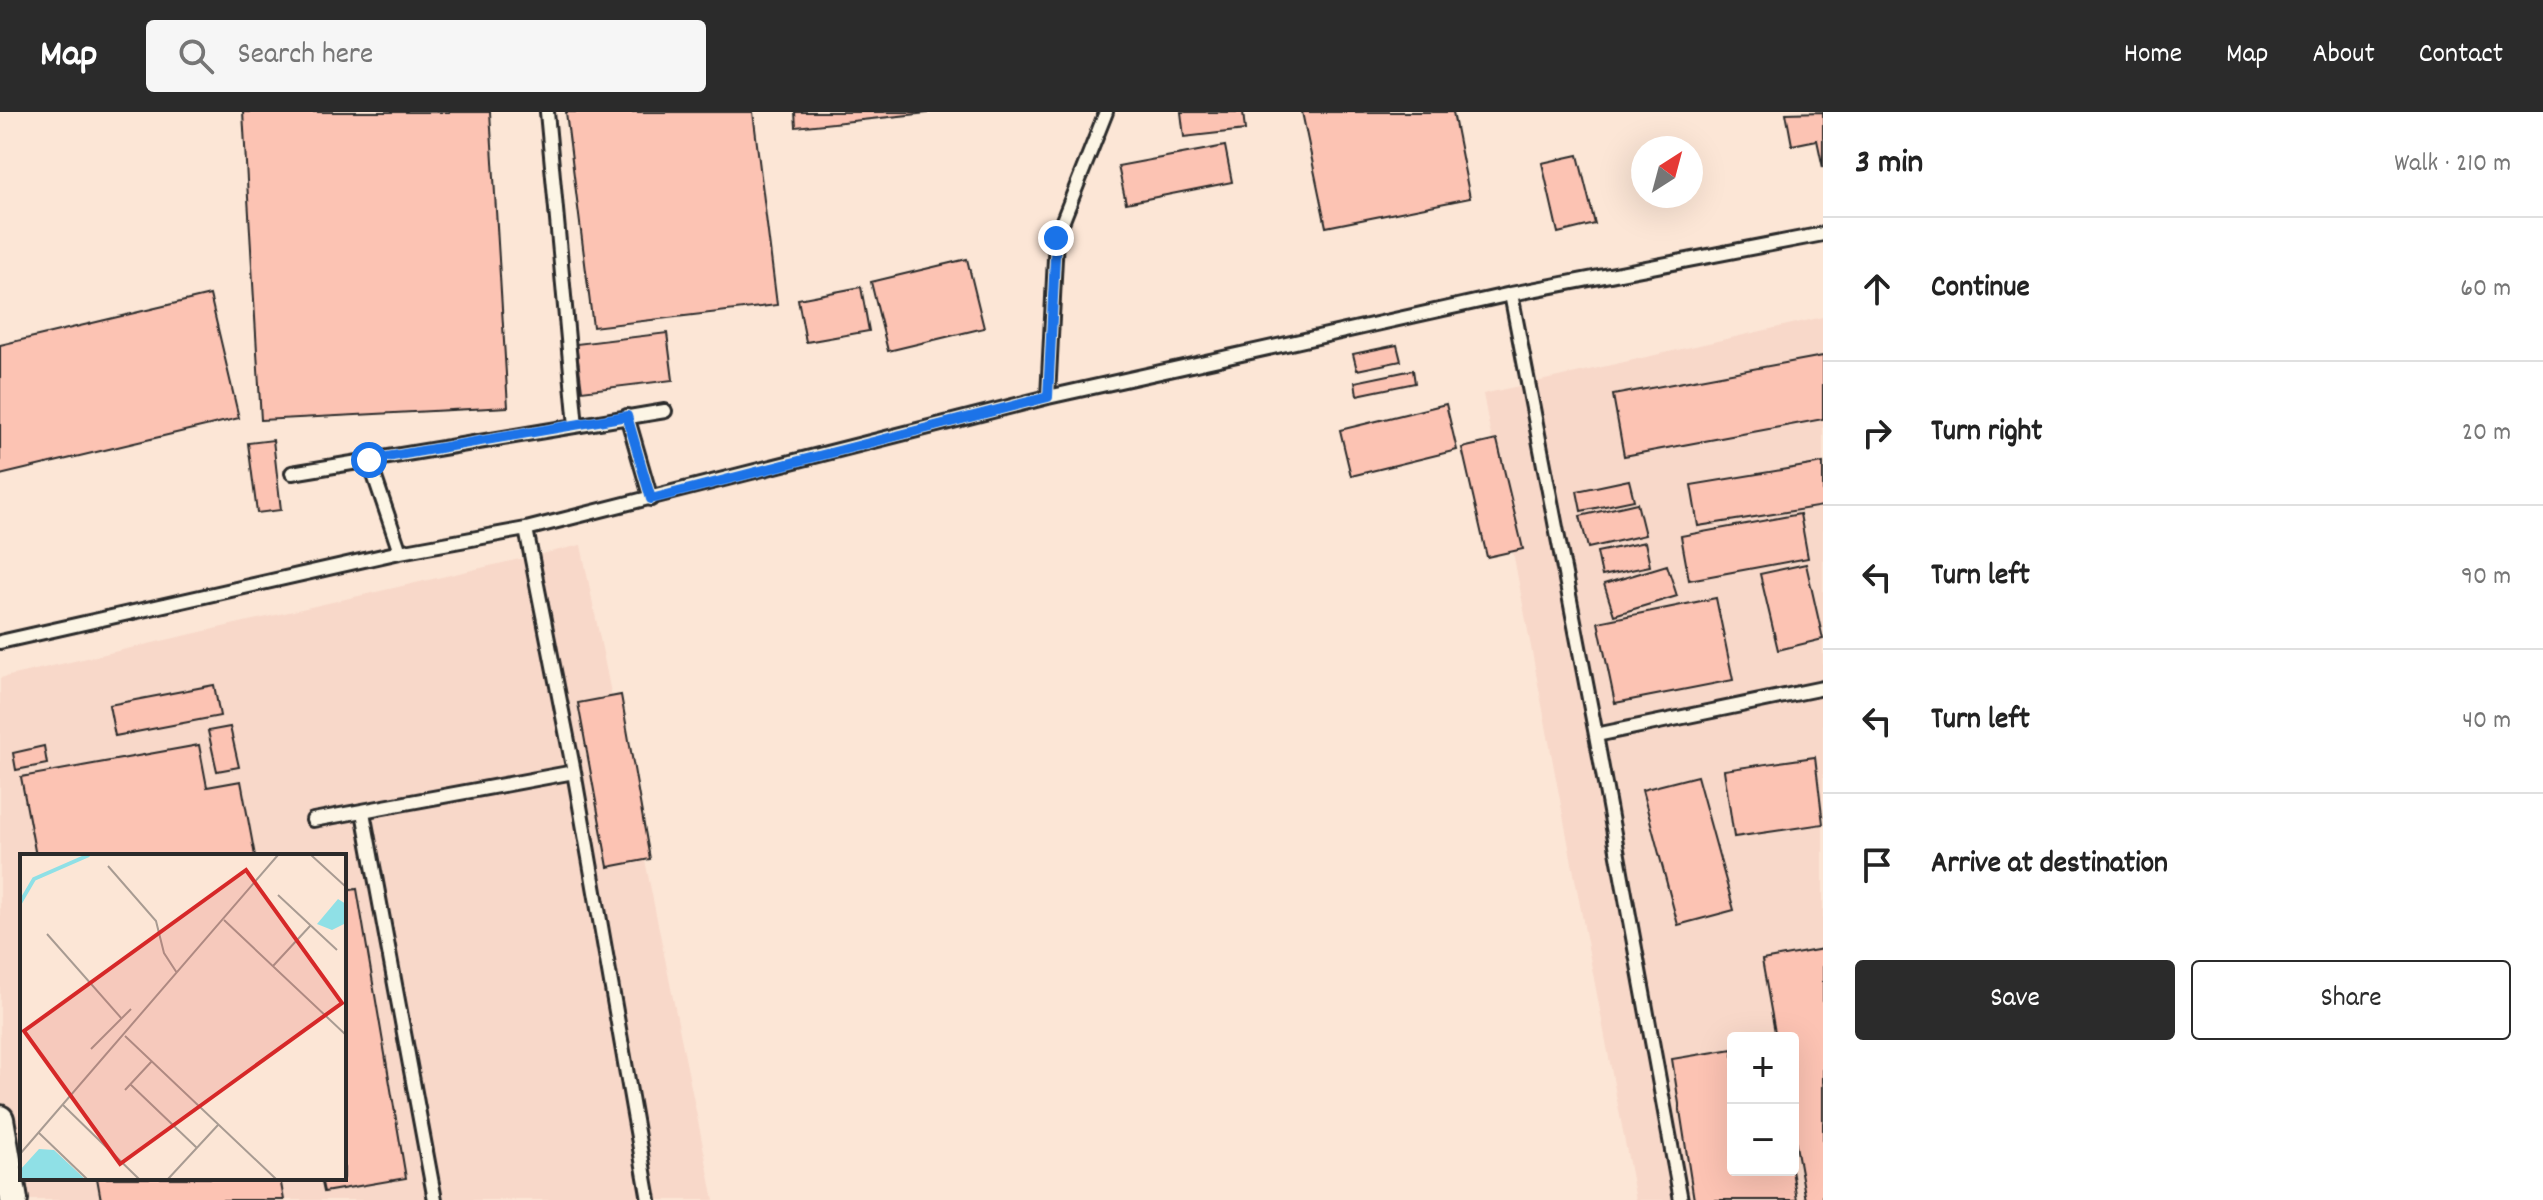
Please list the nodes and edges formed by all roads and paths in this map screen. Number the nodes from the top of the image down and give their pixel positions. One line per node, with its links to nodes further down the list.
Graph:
1 (547, 112): 8 (lane)
2 (1106, 112): 5 (lane)
3 (1823, 234): 4 (lane)
4 (1511, 294): 5 (lane); 16 (lane)
5 (1048, 397): 11 (lane)
6 (665, 411): 7 (lane)
7 (627, 416): 8 (lane); 11 (lane)
8 (576, 426): 9 (lane)
9 (369, 460): 10 (lane); 13 (lane)
10 (292, 473)
11 (651, 499): 12 (lane)
12 (526, 529): 13 (lane); 17 (lane)
13 (400, 552): 14 (lane)
14 (0, 642)
15 (1823, 688): 16 (lane)
16 (1596, 735): 24 (lane)
17 (574, 772): 18 (lane); 23 (lane)
18 (363, 812): 19 (lane); 22 (lane)
19 (313, 820)
20 (0, 1119): 21 (street)
21 (14, 1200)
22 (435, 1200)
23 (649, 1200)
24 (1681, 1200)

